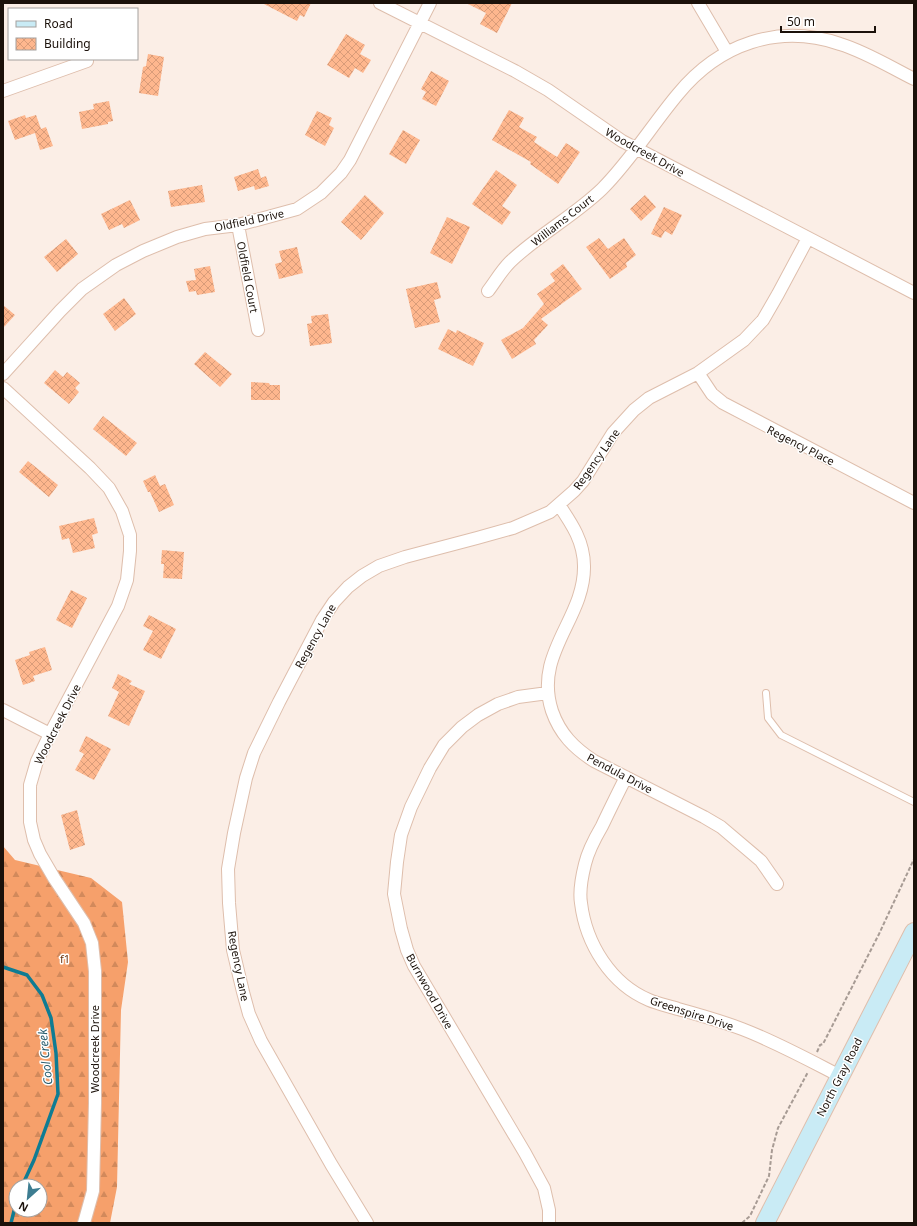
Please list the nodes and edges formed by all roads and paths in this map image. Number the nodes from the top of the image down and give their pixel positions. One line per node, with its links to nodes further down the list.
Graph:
1 (380, 3): 4 (street, Woodcreek Drive)
2 (430, 3): 4 (street, Oldfield Drive)
3 (698, 3): 5 (street)
4 (419, 23): 9 (street, Woodcreek Drive); 10 (street, Oldfield Drive)
5 (726, 52): 7 (street, Williams Court); 9 (street, Williams Court)
6 (87, 61): 8 (street)
7 (914, 79)
8 (3, 91)
9 (636, 149): 11 (street, Woodcreek Drive); 13 (street, Williams Court)
10 (238, 225): 14 (street, Oldfield Court); 16 (street, Oldfield Drive)
11 (808, 238): 12 (street, Woodcreek Drive); 15 (street, Regency Lane)
12 (913, 290)
13 (488, 291)
14 (258, 330)
15 (698, 373): 18 (street, Regency Place); 19 (street, Regency Lane)
16 (3, 374)
17 (3, 388): 23 (street, Woodcreek Drive)
18 (914, 503)
19 (559, 505): 20 (street, Pendula Drive); 32 (street, Regency Lane)
20 (548, 693): 24 (street, Pendula Drive); 33 (street, Burnwood Drive)
21 (766, 693): 25 (lane)
22 (3, 710): 23 (street)
23 (50, 734): 31 (street, Woodcreek Drive)
24 (626, 777): 27 (street, Pendula Drive); 29 (street, Greenspire Drive)
25 (914, 802)
26 (914, 859): 29 (path)
27 (777, 884)
28 (914, 932): 30 (street, North Gray Road)
29 (814, 1062): 30 (street, Greenspire Drive); 34 (path)
30 (840, 1076): 35 (street, North Gray Road)
31 (84, 1223)
32 (367, 1223)
33 (549, 1223)
34 (742, 1223)
35 (765, 1223)

